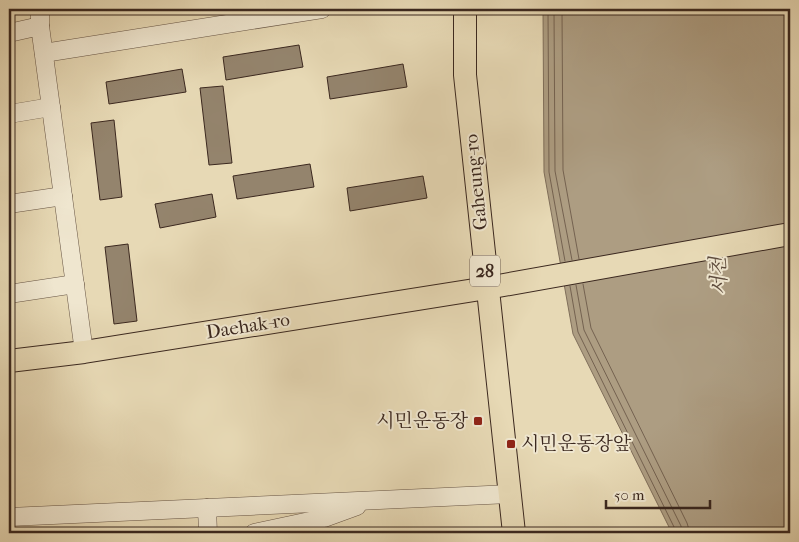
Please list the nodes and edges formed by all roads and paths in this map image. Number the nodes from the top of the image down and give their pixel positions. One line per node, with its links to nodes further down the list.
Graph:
1 (322, 9): 5 (street)
2 (465, 9): 12 (main road, Gaheung-ro / 28)
3 (40, 18): 4 (street); 5 (street)
4 (9, 33)
5 (44, 53): 6 (street)
6 (51, 107): 7 (street); 8 (street)
7 (9, 114)
8 (63, 196): 9 (street); 11 (street)
9 (9, 204)
10 (790, 234): 12 (main road, Daehak-ro)
11 (75, 284): 13 (street); 14 (street)
12 (487, 288): 14 (main road, Daehak-ro); 16 (main road, Gaheung-ro / 28)
13 (9, 294)
14 (84, 352): 15 (main road, Daehak-ro)
15 (9, 361)
16 (510, 494): 17 (street); 24 (main road, Gaheung-ro / 28)
17 (371, 500): 18 (street); 23 (street)
18 (207, 508): 19 (street); 22 (street)
19 (9, 517)
20 (9, 522): 21 (street)
21 (9, 533)
22 (208, 533)
23 (254, 533)
24 (514, 533)

